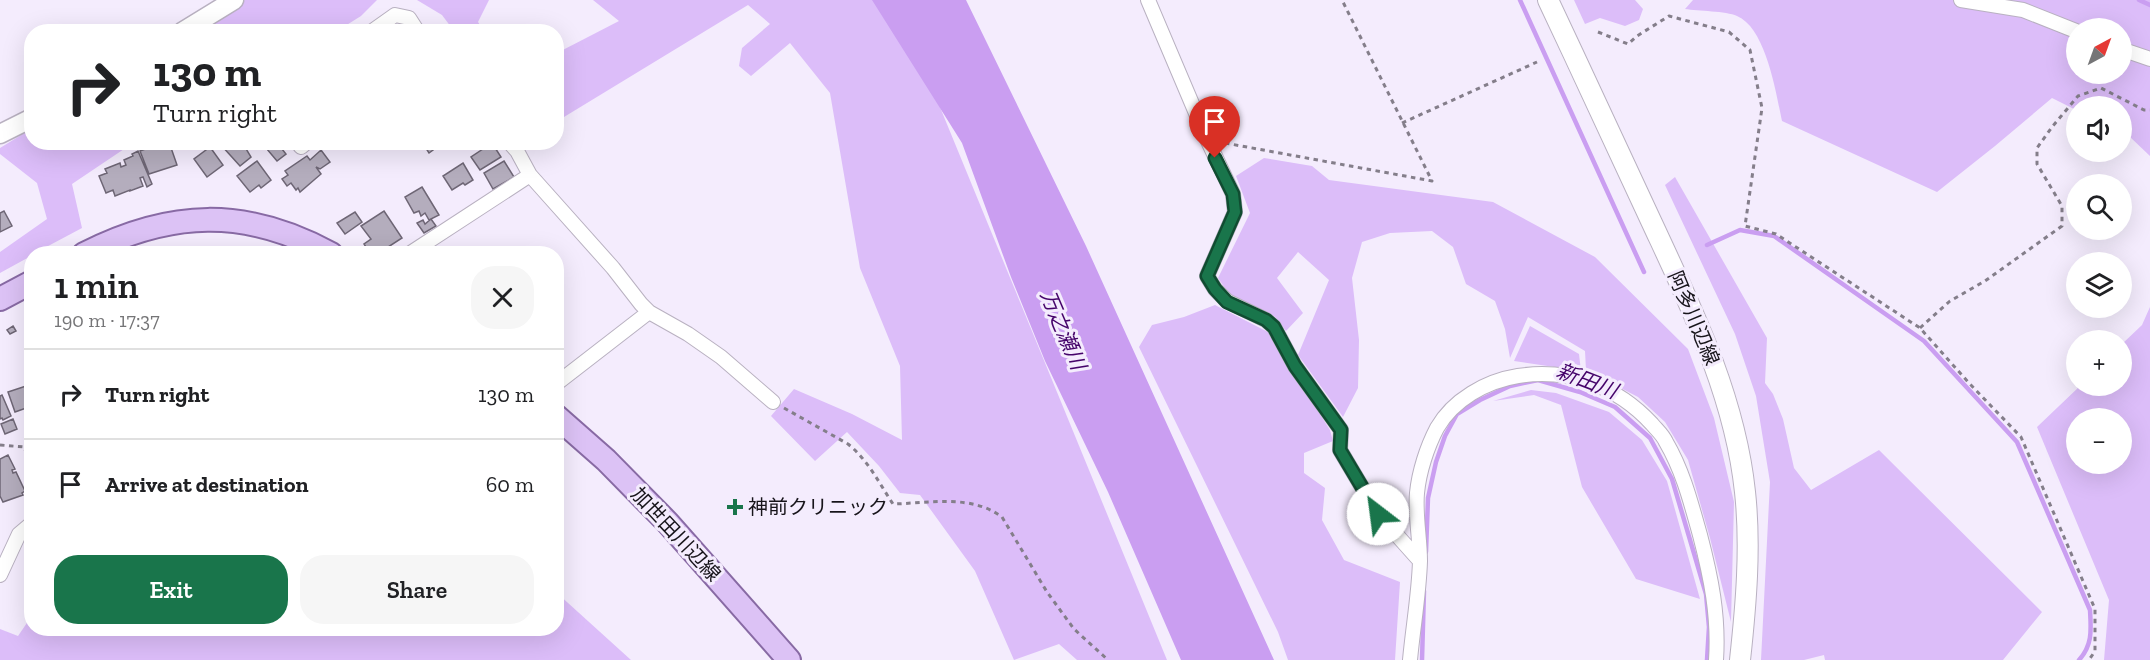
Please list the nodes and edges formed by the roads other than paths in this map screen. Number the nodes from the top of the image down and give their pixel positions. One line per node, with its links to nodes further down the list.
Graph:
1 (1148, 0): 25 (street)
2 (1548, 0): 30 (main road, 阿多川辺線)
3 (1961, 0): 8 (street)
4 (231, 1): 5 (street)
5 (195, 24)
6 (382, 24): 7 (street)
7 (413, 24)
8 (2066, 27)
9 (2132, 53): 10 (street)
10 (2150, 59)
11 (24, 122): 12 (street)
12 (0, 134)
13 (517, 150): 14 (street)
14 (530, 175): 17 (street); 20 (street)
15 (103, 246): 16 (main road)
16 (315, 246)
17 (421, 246)
18 (24, 286): 19 (main road)
19 (0, 299)
20 (649, 312): 21 (street); 22 (street)
21 (564, 378)
22 (773, 402)
23 (564, 423): 27 (main road, 加世田川辺線)
24 (24, 530): 26 (street)
25 (1420, 561): 28 (street); 29 (street)
26 (0, 575)
27 (789, 660)
28 (1410, 660)
29 (1716, 660)
30 (1740, 660)

